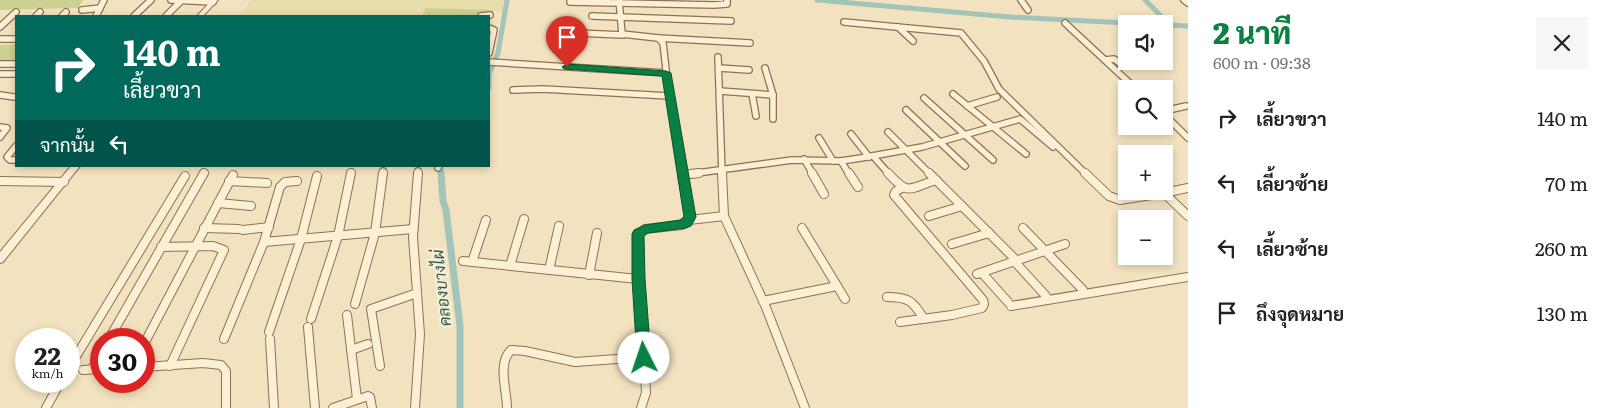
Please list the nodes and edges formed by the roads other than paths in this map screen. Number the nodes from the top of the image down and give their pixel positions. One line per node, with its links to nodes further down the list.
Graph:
1 (104, 0): 12 (street)
2 (151, 0): 17 (street)
3 (171, 0): 4 (street)
4 (182, 0): 8 (street); 18 (street)
5 (727, 0): 9 (street)
6 (1021, 0): 14 (street)
7 (1184, 0): 11 (street)
8 (214, 1): 19 (street)
9 (619, 1): 10 (street); 21 (street)
10 (570, 2)
11 (1188, 3)
12 (100, 8): 13 (street); 16 (street)
13 (82, 10)
14 (1028, 10)
15 (16, 12): 25 (street)
16 (96, 15)
17 (135, 15)
18 (167, 15)
19 (201, 15)
20 (592, 16): 21 (street)
21 (620, 17): 22 (street); 29 (street)
22 (731, 21)
23 (844, 22): 26 (street)
24 (1065, 23): 37 (street)
25 (0, 27)
26 (898, 27): 33 (street); 105 (street)
27 (490, 28): 35 (street)
28 (553, 32): 29 (street)
29 (623, 35): 31 (street)
30 (15, 38): 32 (street)
31 (658, 38): 34 (street); 45 (street)
32 (0, 39)
33 (913, 41)
34 (750, 43)
35 (490, 48)
36 (718, 57): 42 (street)
37 (1106, 60): 39 (street); 48 (street)
38 (492, 62): 45 (street)
39 (1118, 62)
40 (0, 64): 41 (street)
41 (15, 64)
42 (719, 68): 44 (street); 50 (street)
43 (765, 68): 54 (street)
44 (749, 70)
45 (666, 73): 55 (street)
46 (0, 74): 47 (street)
47 (15, 74)
48 (1127, 80)
49 (513, 90): 55 (street)
50 (720, 91): 51 (street); 87 (street)
51 (752, 94): 54 (street); 63 (street)
52 (952, 94): 59 (street)
53 (0, 95): 56 (street)
54 (773, 95): 64 (street)
55 (669, 96): 92 (street)
56 (14, 97)
57 (997, 97): 59 (street)
58 (924, 98): 70 (street)
59 (967, 106): 67 (street)
60 (1186, 106): 62 (street)
61 (906, 110): 74 (street)
62 (1173, 110)
63 (756, 116)
64 (774, 119)
65 (1173, 122): 73 (street)
66 (0, 127): 71 (street)
67 (993, 127): 70 (street); 76 (street); 78 (street)
68 (888, 132): 77 (street)
69 (851, 134): 79 (street)
70 (966, 135): 74 (street); 82 (street)
71 (0, 137)
72 (820, 138): 83 (street)
73 (1188, 138)
74 (940, 142): 77 (street); 85 (street)
75 (15, 147): 81 (street)
76 (1055, 148)
77 (906, 150): 79 (street); 95 (street)
78 (1026, 154)
79 (871, 156): 84 (street); 101 (street)
80 (804, 159): 83 (street); 87 (street); 104 (street)
81 (15, 160)
82 (993, 160)
83 (833, 161): 84 (street)
84 (841, 161): 100 (street)
85 (965, 166)
86 (75, 167): 98 (street)
87 (723, 169): 92 (street); 110 (street)
88 (383, 171): 123 (street)
89 (418, 171): 121 (street)
90 (204, 172): 131 (street)
91 (351, 173): 125 (street)
92 (682, 175): 115 (street)
93 (185, 176): 157 (street)
94 (317, 176): 126 (street)
95 (936, 180): 101 (street); 109 (street)
96 (0, 181): 98 (street)
97 (297, 181): 117 (street)
98 (64, 182): 133 (street)
99 (267, 183): 107 (street)
100 (858, 187)
101 (902, 188): 151 (street)
102 (1188, 188): 103 (street)
103 (1173, 191)
104 (824, 194)
105 (1118, 200)
106 (1171, 200): 112 (street)
107 (218, 203): 108 (street); 118 (street)
108 (251, 206)
109 (962, 206): 111 (street); 124 (street)
110 (724, 216): 115 (street); 148 (street)
111 (929, 216)
112 (1188, 216)
113 (524, 219): 137 (street)
114 (486, 220): 136 (street)
115 (689, 220): 141 (street)
116 (559, 226): 138 (street)
117 (268, 227): 118 (street); 127 (street)
118 (204, 228): 130 (street)
119 (802, 228): 142 (street)
120 (1023, 228): 132 (street)
121 (413, 229): 123 (street); 144 (street)
122 (597, 232): 139 (street)
123 (375, 233): 125 (street); 149 (street)
124 (989, 233): 128 (street); 135 (street)
125 (338, 236): 126 (street); 168 (street)
126 (301, 239): 127 (street); 167 (street)
127 (264, 242): 155 (street)
128 (952, 244)
129 (1065, 244): 132 (street)
130 (195, 246): 131 (street); 154 (street); 160 (street)
131 (160, 248): 153 (street)
132 (1045, 251): 135 (street); 143 (street)
133 (0, 259)
134 (462, 261): 136 (street)
135 (1016, 261): 140 (street); 145 (street)
136 (472, 262): 137 (street)
137 (510, 266): 138 (street)
138 (549, 270): 139 (street)
139 (589, 275): 141 (street)
140 (1188, 277)
141 (638, 279): 159 (street)
142 (837, 286): 147 (street); 148 (street)
143 (1083, 290)
144 (417, 293): 161 (street); 171 (street)
145 (1046, 296)
146 (888, 297): 151 (street)
147 (844, 299)
148 (763, 301): 174 (street)
149 (355, 304)
150 (347, 315): 158 (street)
151 (924, 319): 152 (street)
152 (900, 322)
153 (115, 328)
154 (152, 328)
155 (224, 339)
156 (368, 344): 158 (street)
157 (80, 350)
158 (351, 350): 164 (street)
159 (644, 358): 172 (street); 173 (street)
160 (170, 366): 162 (street); 166 (street)
161 (380, 366)
162 (155, 367)
163 (54, 393): 165 (street)
164 (357, 399): 169 (street); 170 (street)
165 (46, 408)
166 (226, 408)
167 (274, 408)
168 (314, 408)
169 (333, 408)
170 (372, 408)
171 (415, 408)
172 (507, 408)
173 (641, 408)
174 (805, 408)

